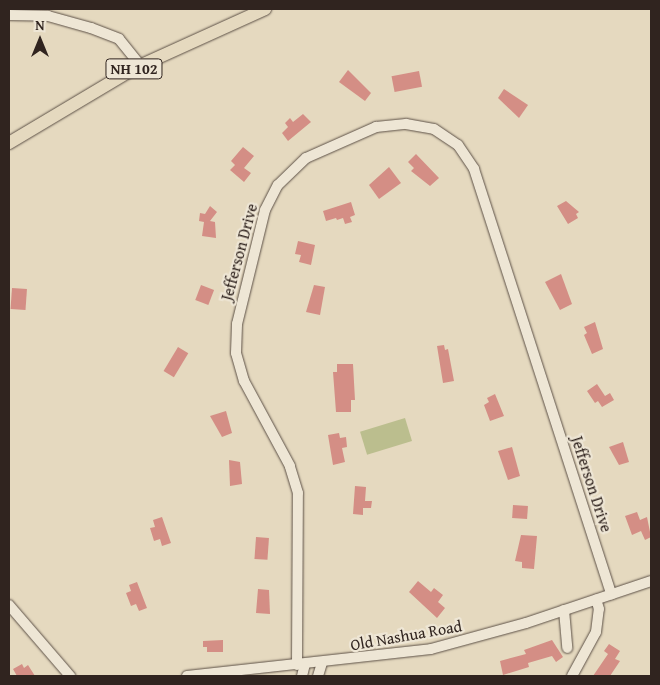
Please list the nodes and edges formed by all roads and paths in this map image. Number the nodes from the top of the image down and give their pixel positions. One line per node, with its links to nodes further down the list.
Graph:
1 (266, 9): 3 (main road, NH 102)
2 (9, 15): 3 (street)
3 (140, 65): 4 (main road, NH 102)
4 (9, 143)
5 (651, 581): 6 (street, Old Nashua Road)
6 (611, 594): 7 (street, Old Nashua Road); 12 (street, Jefferson Drive)
7 (596, 599): 9 (street, Old Nashua Road); 17 (street)
8 (9, 605): 13 (street)
9 (564, 610): 10 (street); 11 (street, Old Nashua Road)
10 (567, 648)
11 (322, 663): 12 (street, Old Nashua Road); 16 (street)
12 (301, 665): 14 (street, Old Nashua Road); 15 (street, Jefferson Drive)
13 (70, 676)
14 (186, 676)
15 (302, 676)
16 (318, 676)
17 (572, 676)

